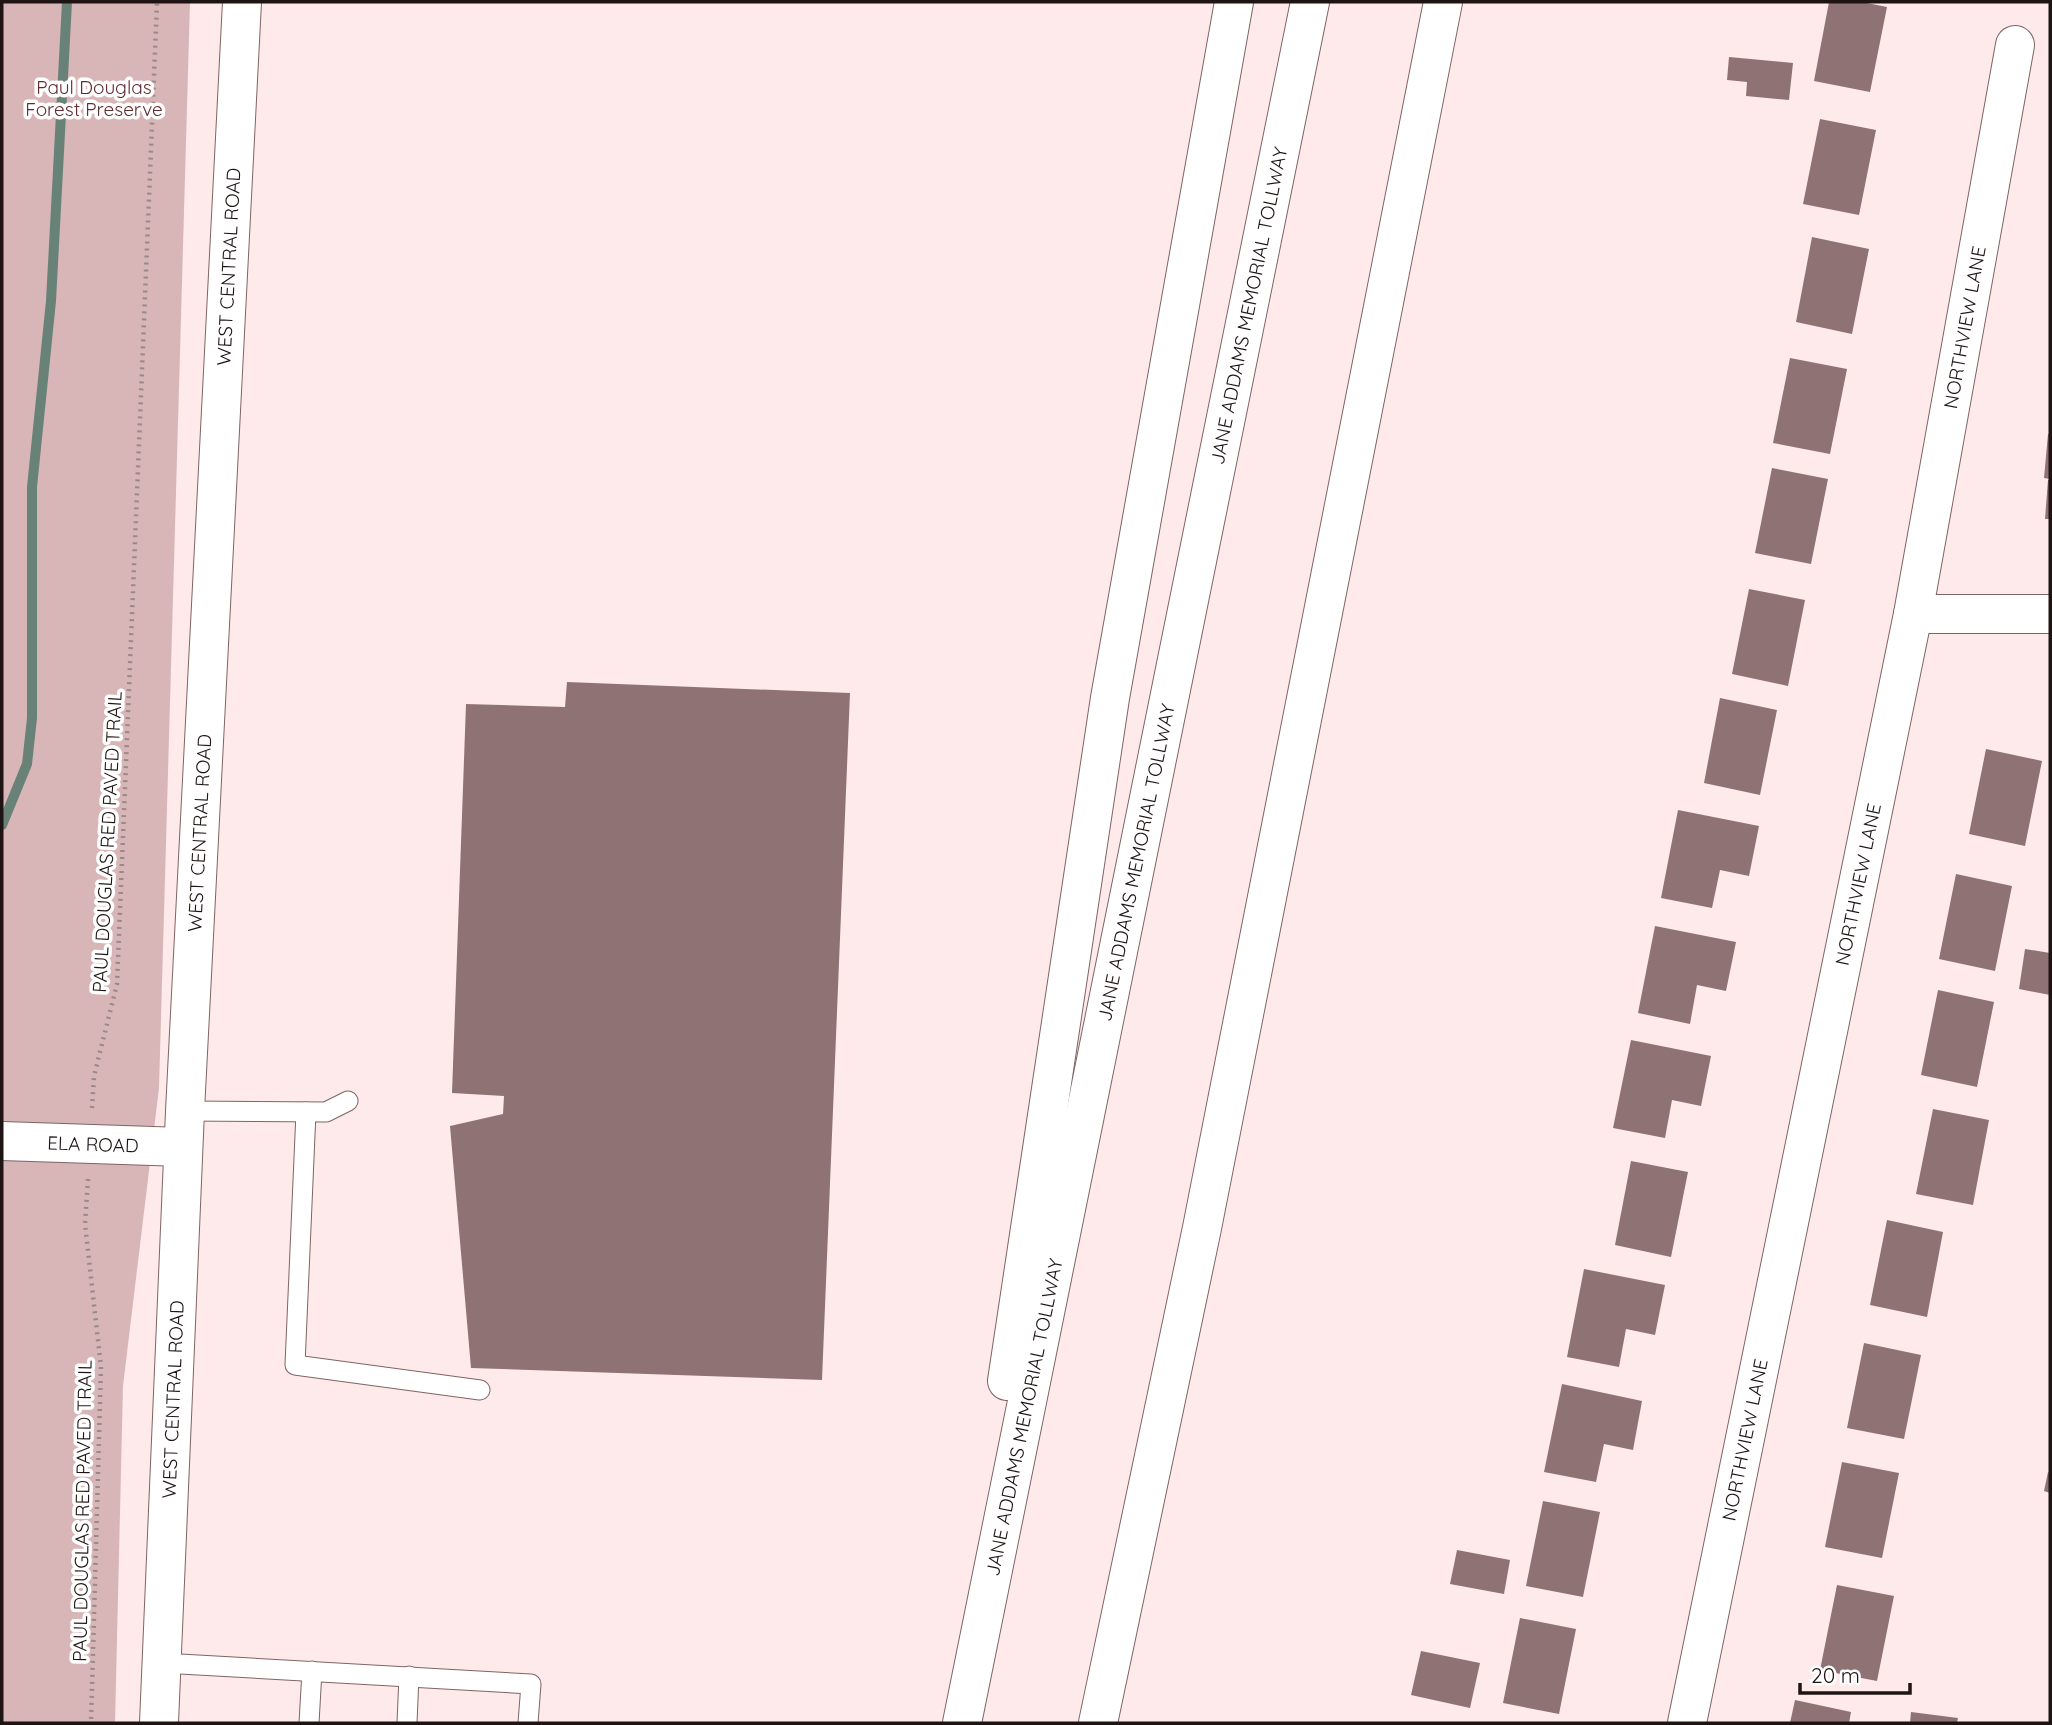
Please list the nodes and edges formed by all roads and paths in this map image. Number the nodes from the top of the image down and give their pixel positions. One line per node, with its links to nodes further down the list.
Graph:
1 (157, 2): 13 (path, PAUL DOUGLAS RED PAVED TRAIL)
2 (242, 2): 11 (main road, WEST CENTRAL ROAD)
3 (1234, 2): 23 (main road)
4 (1311, 2): 23 (main road, JANE ADDAMS MEMORIAL TOLLWAY)
5 (1443, 2): 24 (main road)
6 (2015, 45): 7 (main road, NORTHVIEW LANE)
7 (1913, 614): 8 (main road); 25 (main road, NORTHVIEW LANE)
8 (2050, 614)
9 (348, 1101): 10 (lane)
10 (306, 1112): 11 (lane); 14 (lane)
11 (184, 1129): 13 (main road, ELA ROAD); 15 (main road, WEST CENTRAL ROAD)
12 (2, 1142): 13 (main road, ELA ROAD)
13 (90, 1145): 18 (path, PAUL DOUGLAS RED PAVED TRAIL)
14 (480, 1390)
15 (162, 1663): 16 (lane); 19 (main road, WEST CENTRAL ROAD)
16 (312, 1671): 17 (lane); 20 (lane)
17 (409, 1676): 21 (lane); 22 (lane)
18 (91, 1723)
19 (159, 1723)
20 (309, 1723)
21 (407, 1723)
22 (528, 1723)
23 (961, 1723)
24 (1098, 1723)
25 (1687, 1723)

